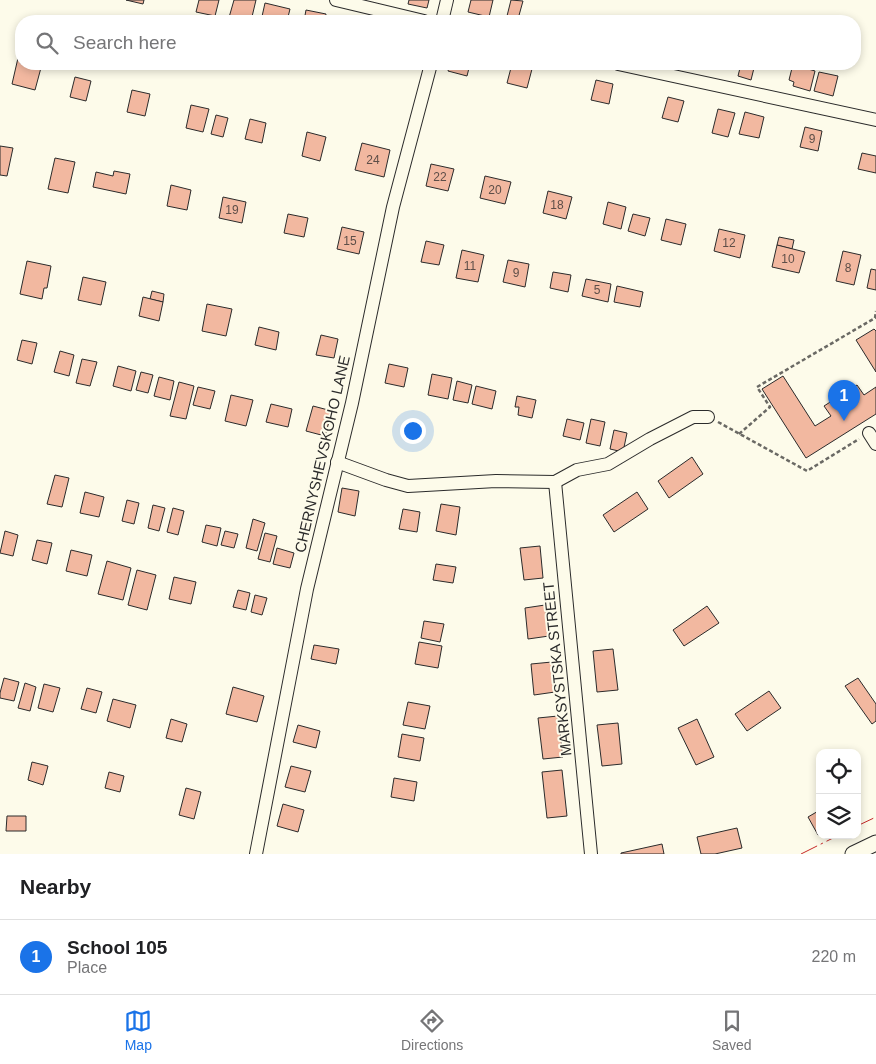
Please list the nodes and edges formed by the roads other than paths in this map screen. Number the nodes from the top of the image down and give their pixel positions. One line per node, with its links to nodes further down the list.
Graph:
1 (336, 0): 3 (street)
2 (447, 0): 4 (street)
3 (399, 15)
4 (443, 15)
5 (429, 70): 9 (street, CHERNYSHEVSKOHO LANE)
6 (646, 70): 7 (street)
7 (876, 120)
8 (708, 417): 10 (street)
9 (337, 462): 10 (street); 12 (street, CHERNYSHEVSKOHO LANE)
10 (555, 482): 13 (street, MARKSYSTSKA STREET)
11 (876, 843): 14 (street)
12 (256, 854)
13 (591, 854)
14 (853, 854)

